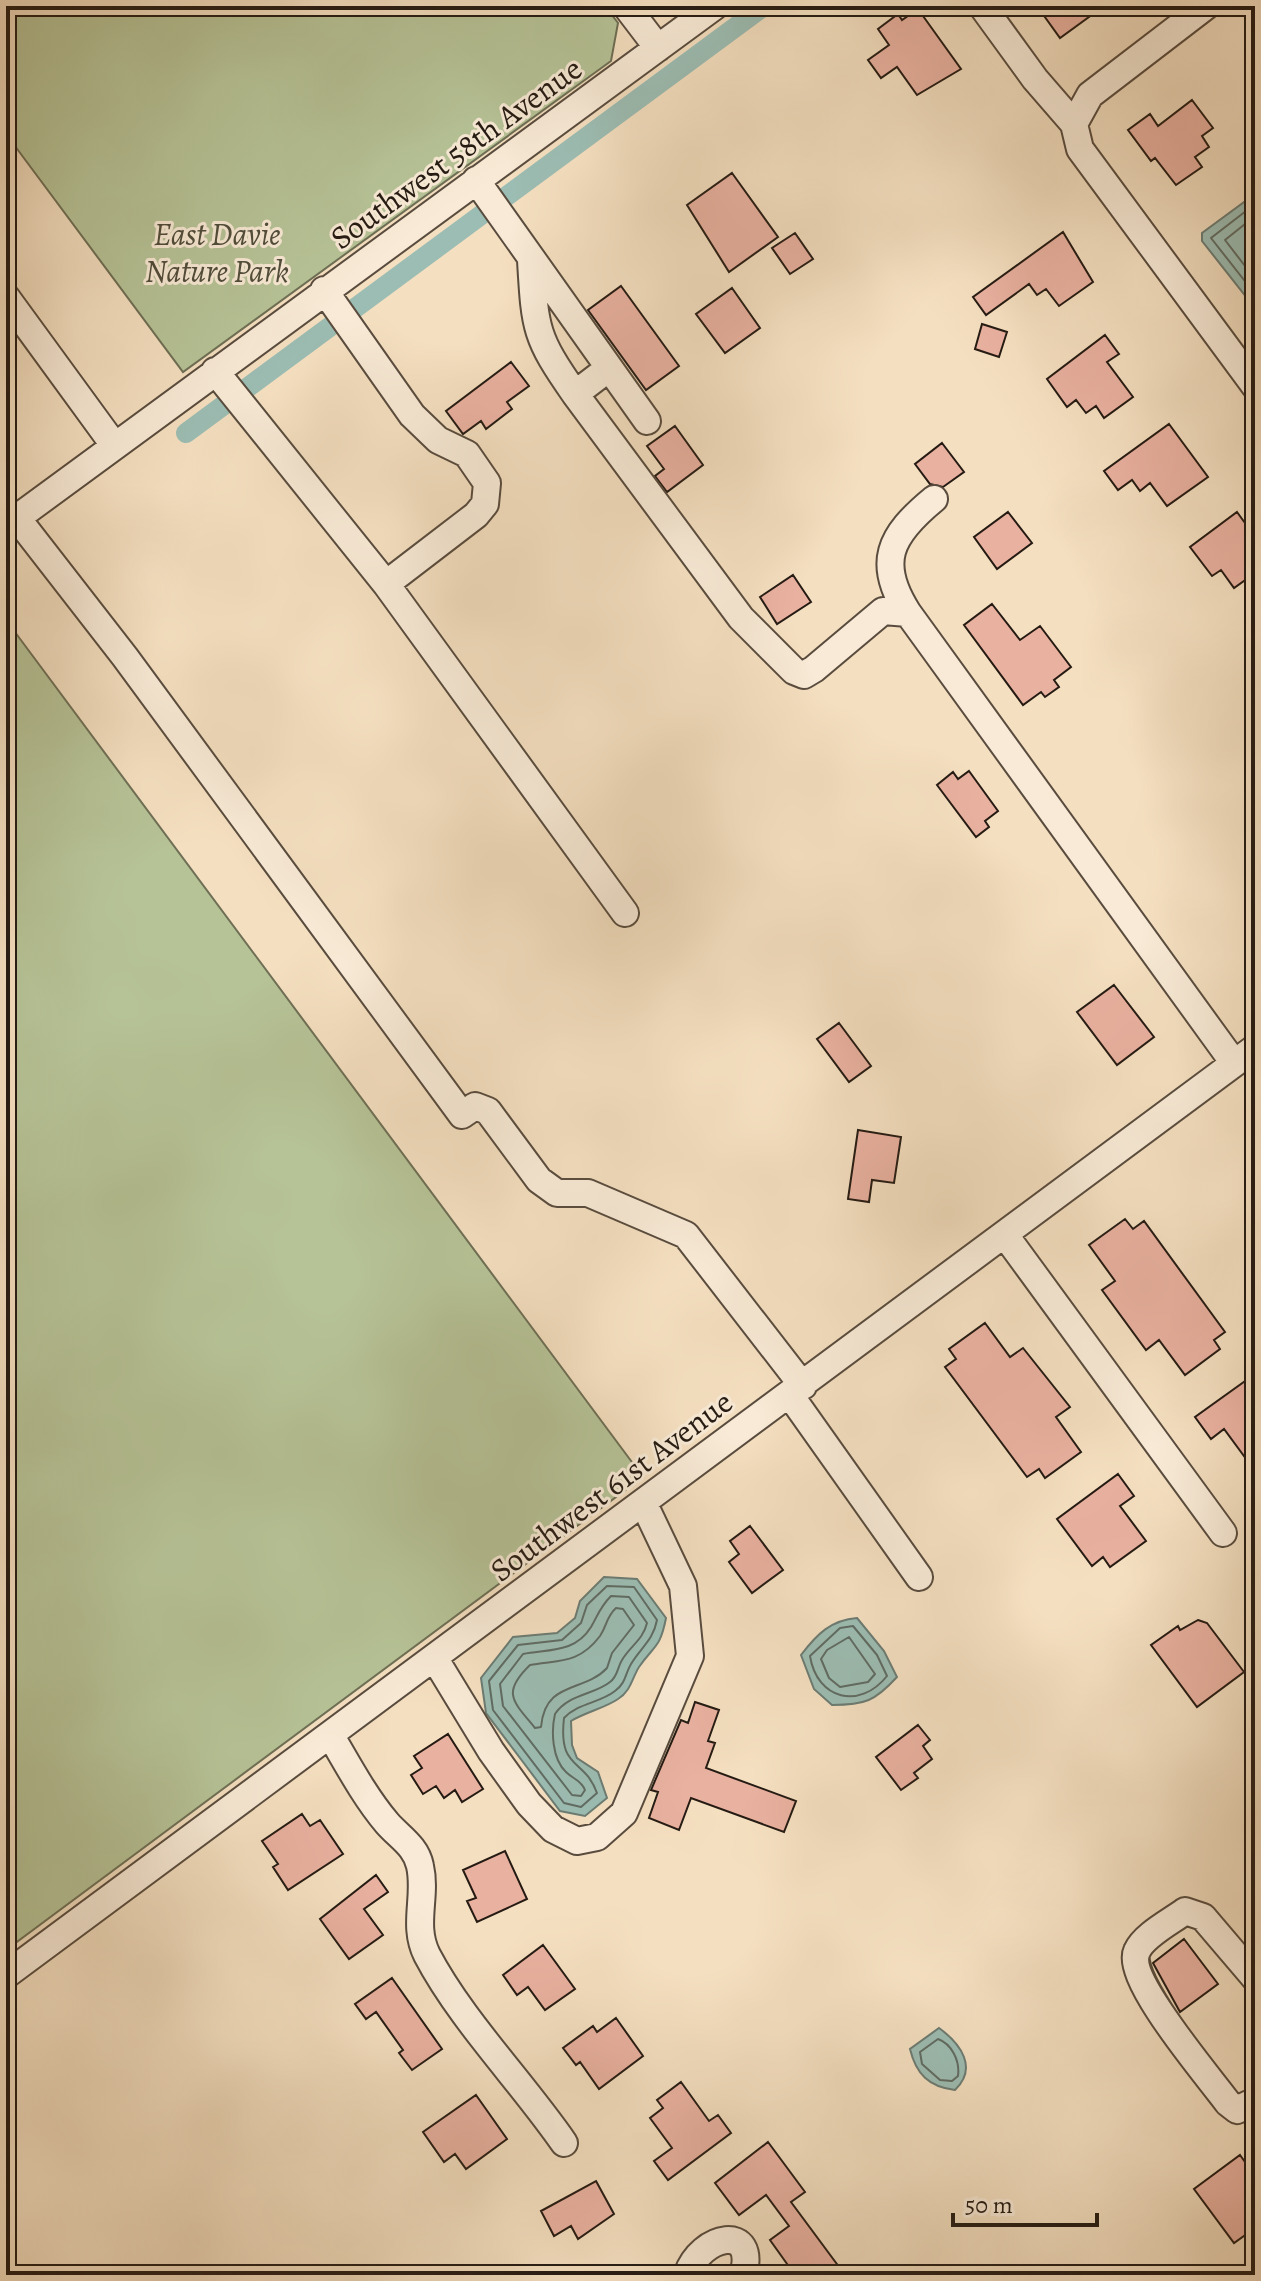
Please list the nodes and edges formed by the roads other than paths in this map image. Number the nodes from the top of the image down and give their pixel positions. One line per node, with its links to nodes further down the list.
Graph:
1 (626, 6): 5 (street)
2 (715, 6): 5 (street, Southwest 58th Avenue)
3 (982, 6): 6 (street)
4 (1206, 6): 6 (street)
5 (658, 48): 7 (street, Southwest 58th Avenue)
6 (1074, 124): 13 (street)
7 (476, 180): 8 (street); 10 (street, Southwest 58th Avenue)
8 (531, 260): 11 (street); 14 (street)
9 (6, 297): 16 (street)
10 (335, 306): 12 (street, Southwest 58th Avenue); 19 (street)
11 (609, 368): 14 (street); 15 (street)
12 (219, 376): 16 (street, Southwest 58th Avenue); 19 (street)
13 (1255, 386)
14 (575, 394): 20 (street)
15 (647, 421)
16 (114, 445): 18 (street, Southwest 58th Avenue)
17 (934, 499): 20 (street)
18 (11, 522): 24 (street)
19 (386, 584): 21 (street)
20 (908, 613): 22 (street)
21 (625, 913)
22 (1245, 1055): 23 (street, Southwest 61st Avenue)
23 (1005, 1235): 24 (street, Southwest 61st Avenue); 26 (street)
24 (796, 1390): 25 (street, Southwest 61st Avenue); 27 (street)
25 (644, 1504): 28 (street, Southwest 61st Avenue); 28 (street)
26 (1223, 1533)
27 (919, 1577)
28 (435, 1659): 29 (street, Southwest 61st Avenue)
29 (331, 1736): 30 (street, Southwest 61st Avenue); 33 (street)
30 (6, 1975)
31 (1255, 1978): 32 (street)
32 (1253, 2105)
33 (564, 2143)
34 (687, 2275): 35 (street)
35 (743, 2275)

